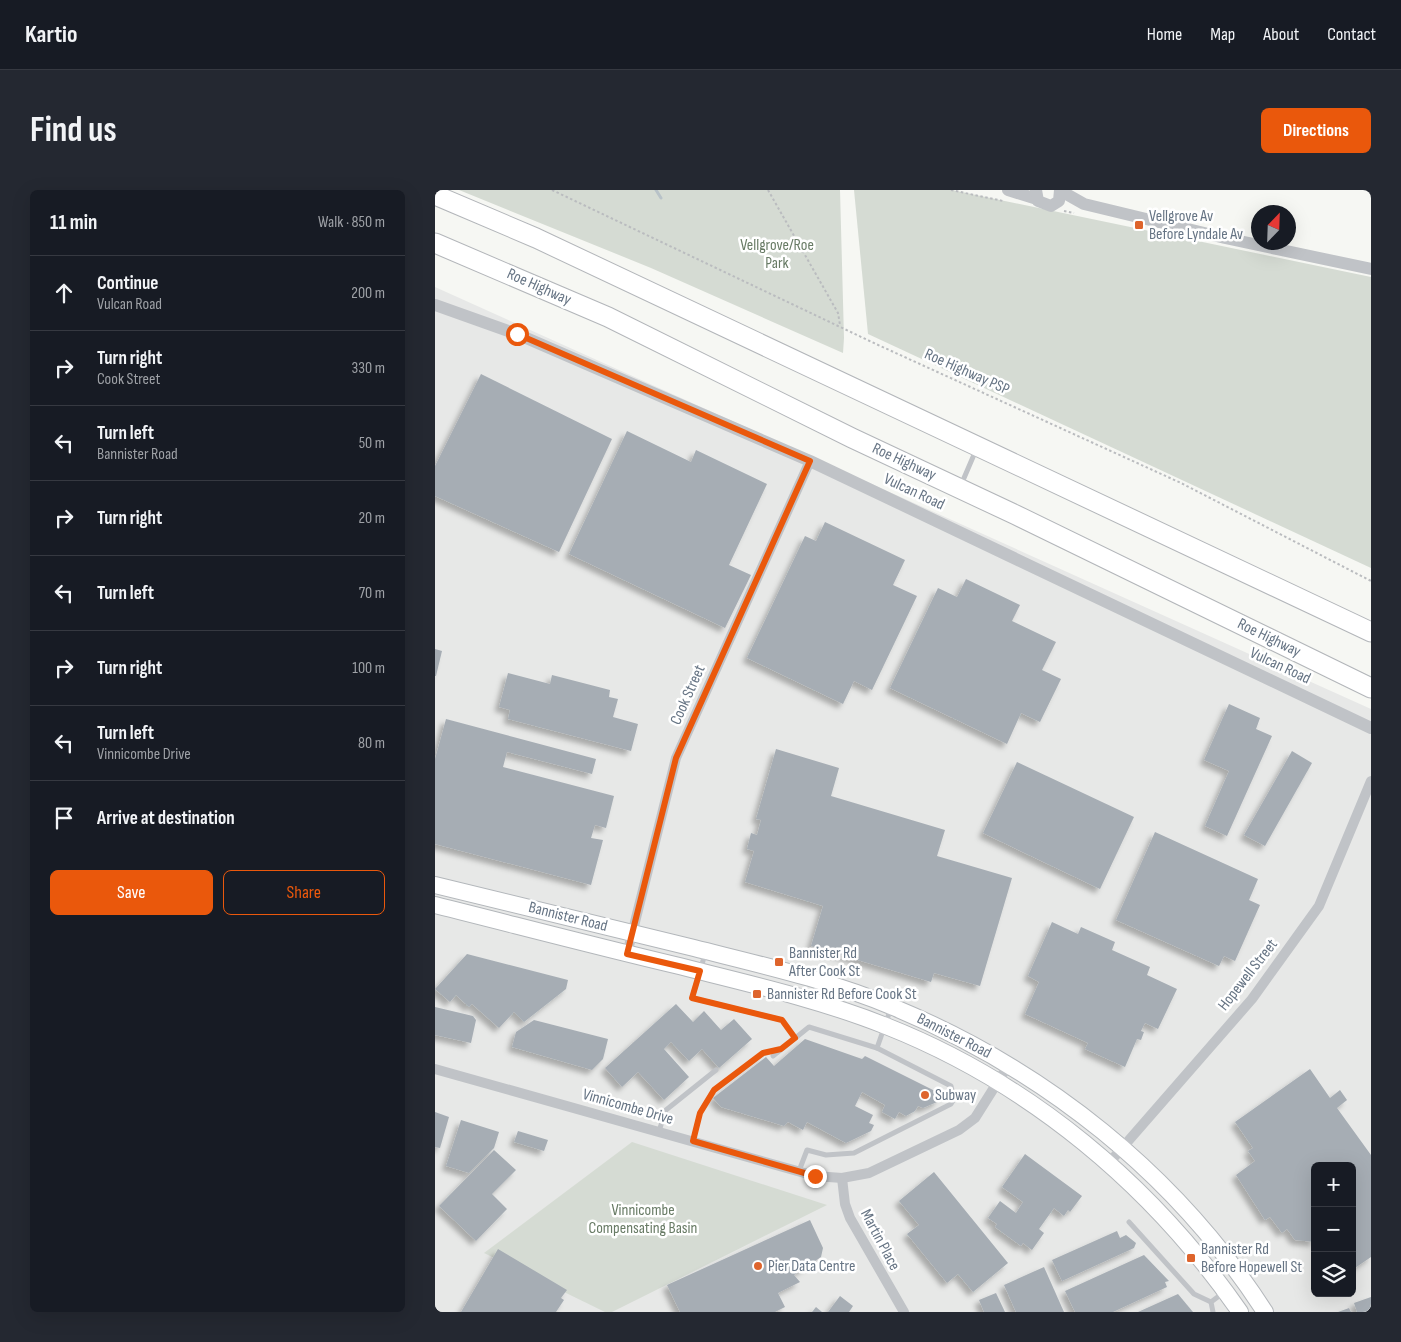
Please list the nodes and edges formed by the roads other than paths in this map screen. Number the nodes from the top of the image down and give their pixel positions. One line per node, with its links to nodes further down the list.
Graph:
1 (1008, 190): 3 (street)
2 (1060, 191): 5 (street); 6 (street)
3 (1037, 194): 5 (street)
4 (435, 195): 10 (highway)
5 (1055, 204): 6 (street)
6 (1084, 204): 8 (street)
7 (435, 243): 12 (highway, Roe Highway)
8 (1371, 269)
9 (435, 305): 11 (street, Vulcan Road)
10 (978, 447): 12 (lane); 13 (highway)
11 (810, 461): 15 (street, Vulcan Road); 19 (street, Cook Street)
12 (960, 488): 14 (highway, Roe Highway)
13 (1371, 632)
14 (1371, 688)
15 (1371, 728)
16 (1371, 781): 35 (street, Hopewell Street)
17 (435, 885): 19 (main road, Bannister Road)
18 (435, 905): 21 (main road, Bannister Road)
19 (632, 933): 20 (main road, Bannister Road); 21 (street, Cook Street)
20 (706, 952): 22 (lane); 23 (main road, Bannister Road)
21 (627, 954): 22 (main road, Bannister Road)
22 (700, 971): 24 (main road, Bannister Road); 25 (lane)
23 (892, 1006): 24 (lane); 29 (main road, Bannister Road)
24 (885, 1026): 26 (lane); 32 (main road, Bannister Road)
25 (795, 1038): 26 (lane); 27 (lane)
26 (877, 1048): 37 (lane)
27 (781, 1049): 28 (lane); 34 (lane)
28 (773, 1056)
29 (1009, 1064): 32 (street, Vinnicombe Drive); 35 (main road, Bannister Road)
30 (435, 1069): 33 (street, Vinnicombe Drive)
31 (716, 1070): 33 (lane)
32 (998, 1083): 36 (main road, Bannister Road); 38 (street, Vinnicombe Drive)
33 (659, 1131): 34 (street, Vinnicombe Drive)
34 (693, 1141): 37 (street, Vinnicombe Drive)
35 (1123, 1148): 36 (street, Hopewell Street); 45 (main road, Bannister Road)
36 (1109, 1163): 40 (main road, Bannister Road)
37 (799, 1172): 38 (street, Vinnicombe Drive)
38 (842, 1178): 42 (street, Martin Place)
39 (1129, 1222): 41 (lane)
40 (1226, 1291): 41 (lane); 44 (main road, Bannister Road)
41 (1211, 1302): 43 (lane)
42 (904, 1312)
43 (1213, 1312)
44 (1240, 1312)
45 (1265, 1312)

